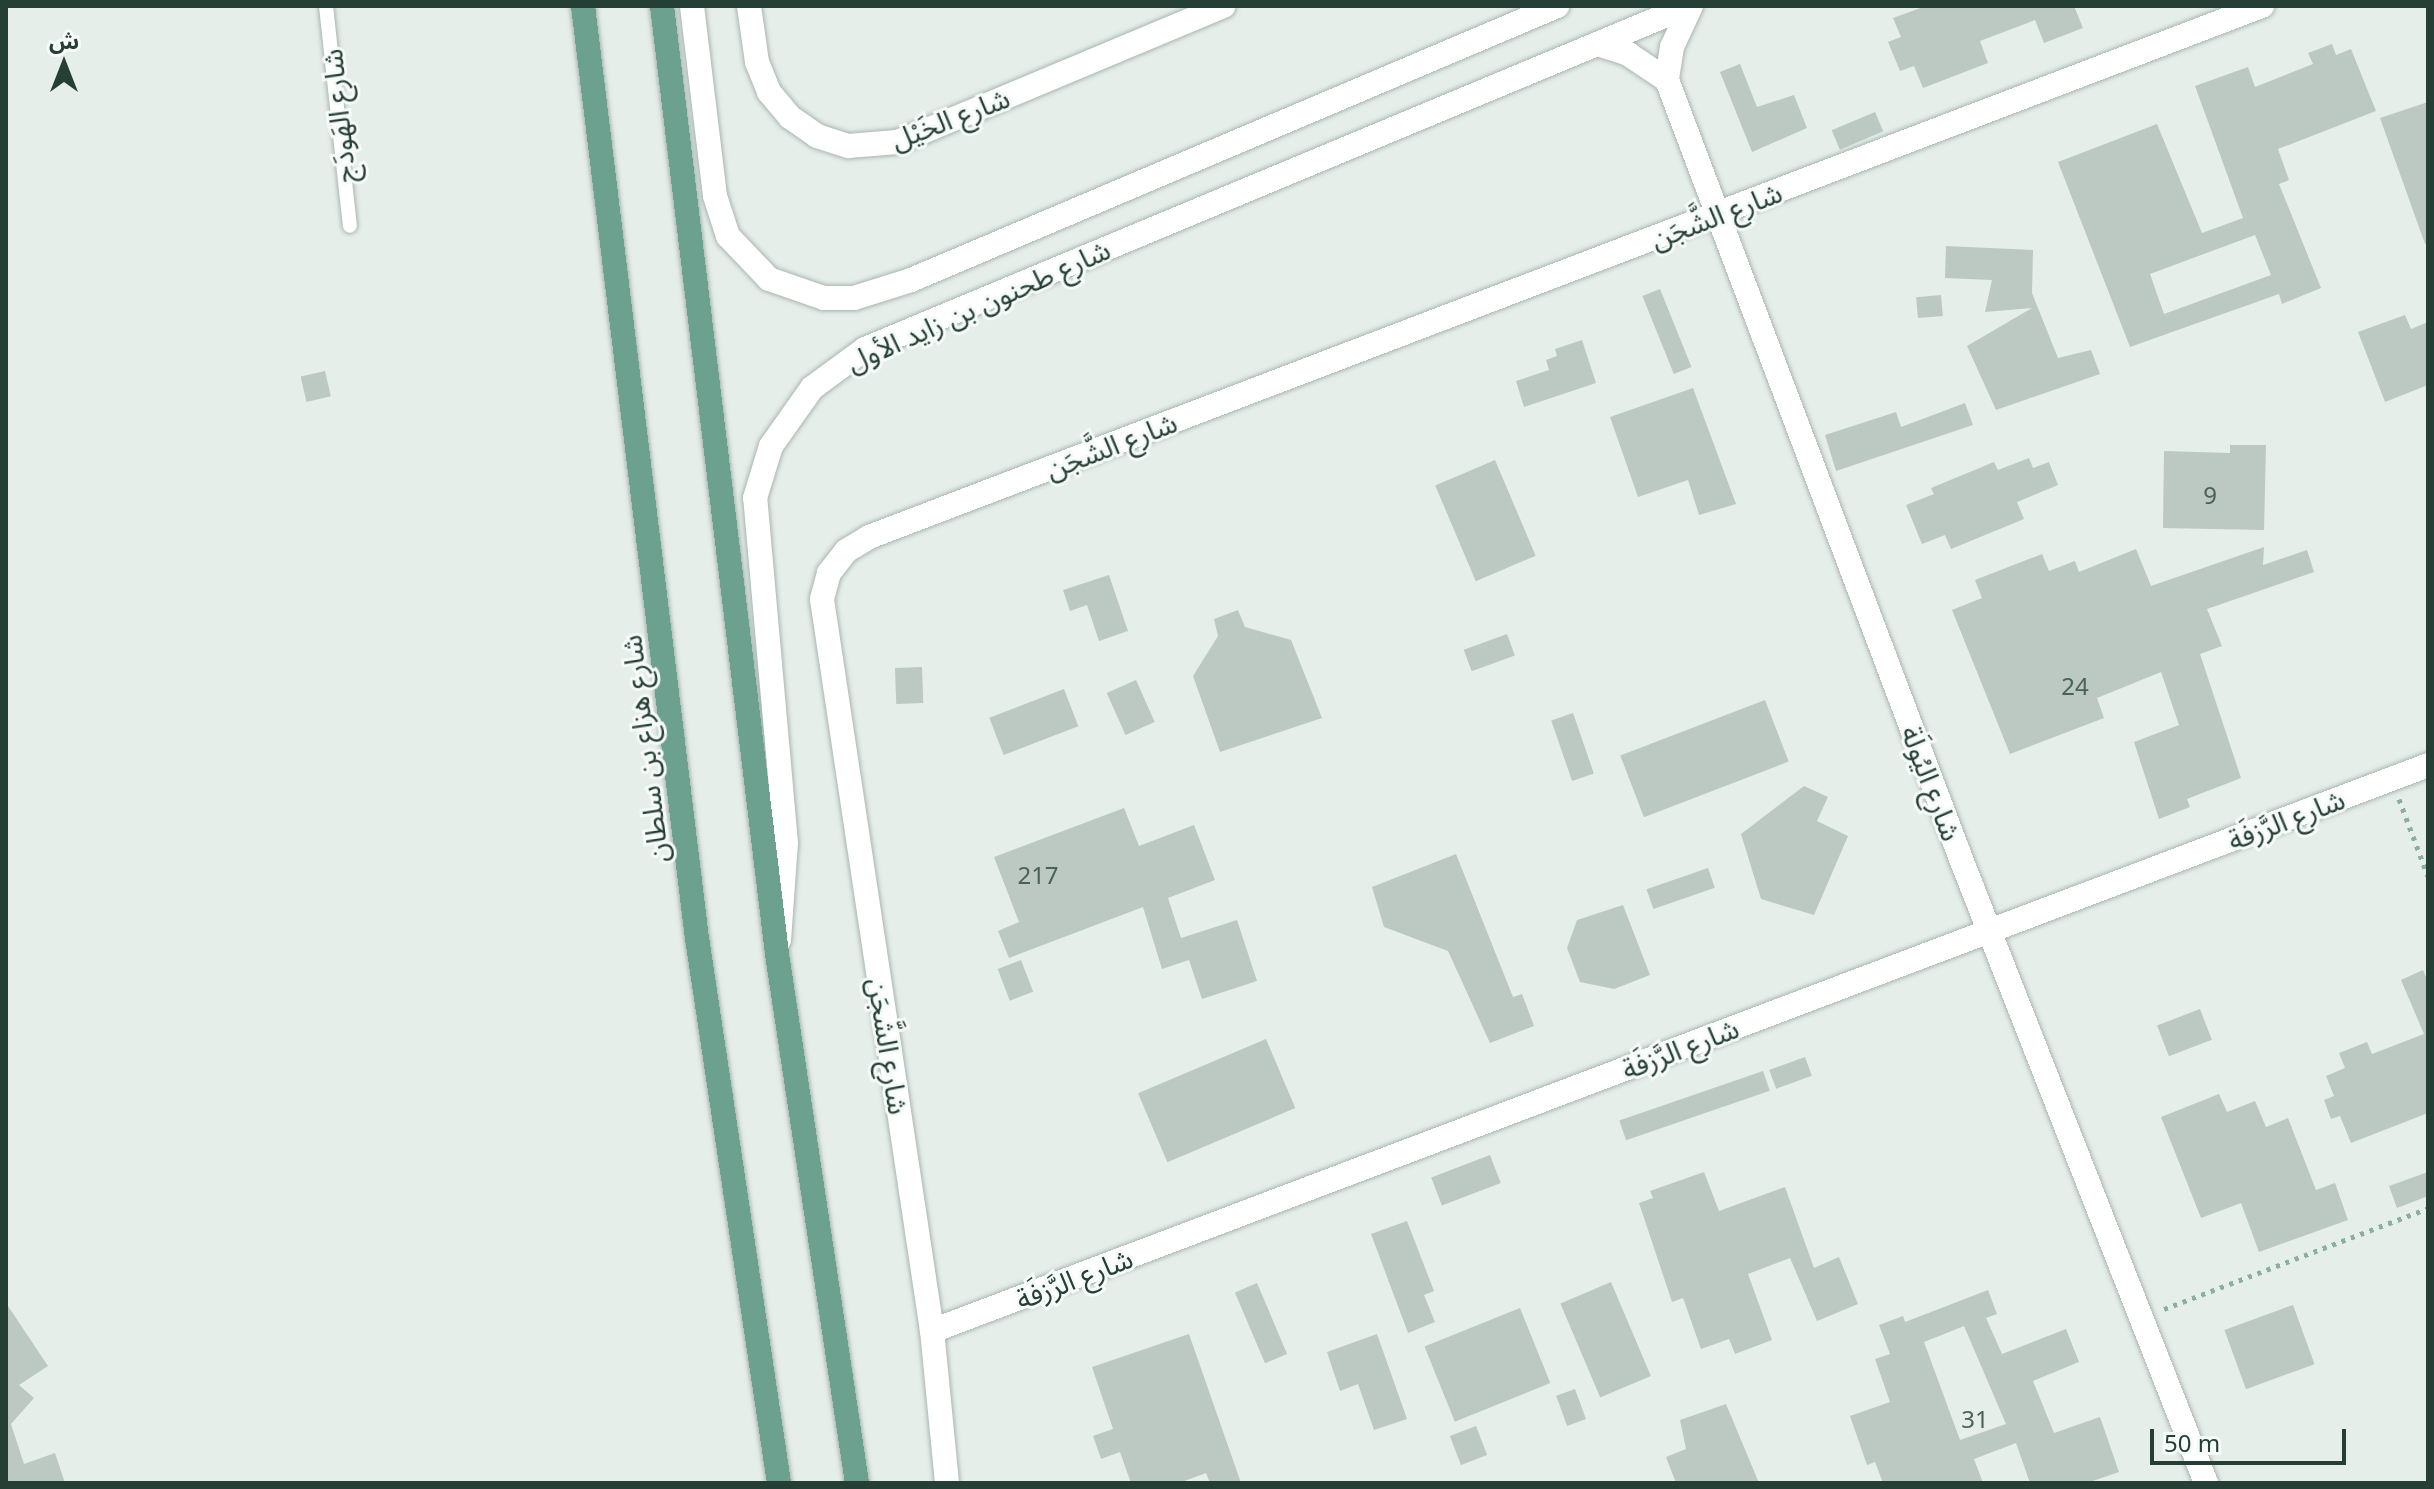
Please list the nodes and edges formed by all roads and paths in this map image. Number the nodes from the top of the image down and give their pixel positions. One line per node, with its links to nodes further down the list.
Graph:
1 (326, 6): 13 (lane, شارع الهَودَج)
2 (583, 6): 22 (main road, شارع هزاع بن سلطان)
3 (662, 6): 18 (main road)
4 (692, 6): 7 (street, شارع طحنون بن زايد الأول)
5 (749, 6): 6 (street, شارع الخَيْل)
6 (1223, 6)
7 (1557, 6)
8 (1690, 6): 10 (street, شارع طحنون بن زايد الأول); 11 (street)
9 (2262, 6): 12 (street, شارع الشَّجَن)
10 (1598, 44): 11 (street); 18 (street, شارع طحنون بن زايد الأول)
11 (1667, 80): 12 (street, شارع اليُولَة)
12 (1718, 214): 17 (street, شارع اليُولَة); 21 (street, شارع الشَّجَن)
13 (350, 226)
14 (2428, 765): 15 (street, شارع الرَّزفَة)
15 (2392, 779): 16 (path); 17 (street, شارع الرَّزفَة)
16 (2428, 876)
17 (1989, 932): 20 (street, شارع اليُولَة); 21 (street, شارع الرَّزفَة)
18 (777, 954): 23 (main road)
19 (2428, 1208): 20 (path)
20 (2140, 1318): 25 (street, شارع اليُولَة)
21 (932, 1331): 24 (street, شارع الشَّجَن)
22 (779, 1483)
23 (857, 1483)
24 (947, 1483)
25 (2206, 1483)

